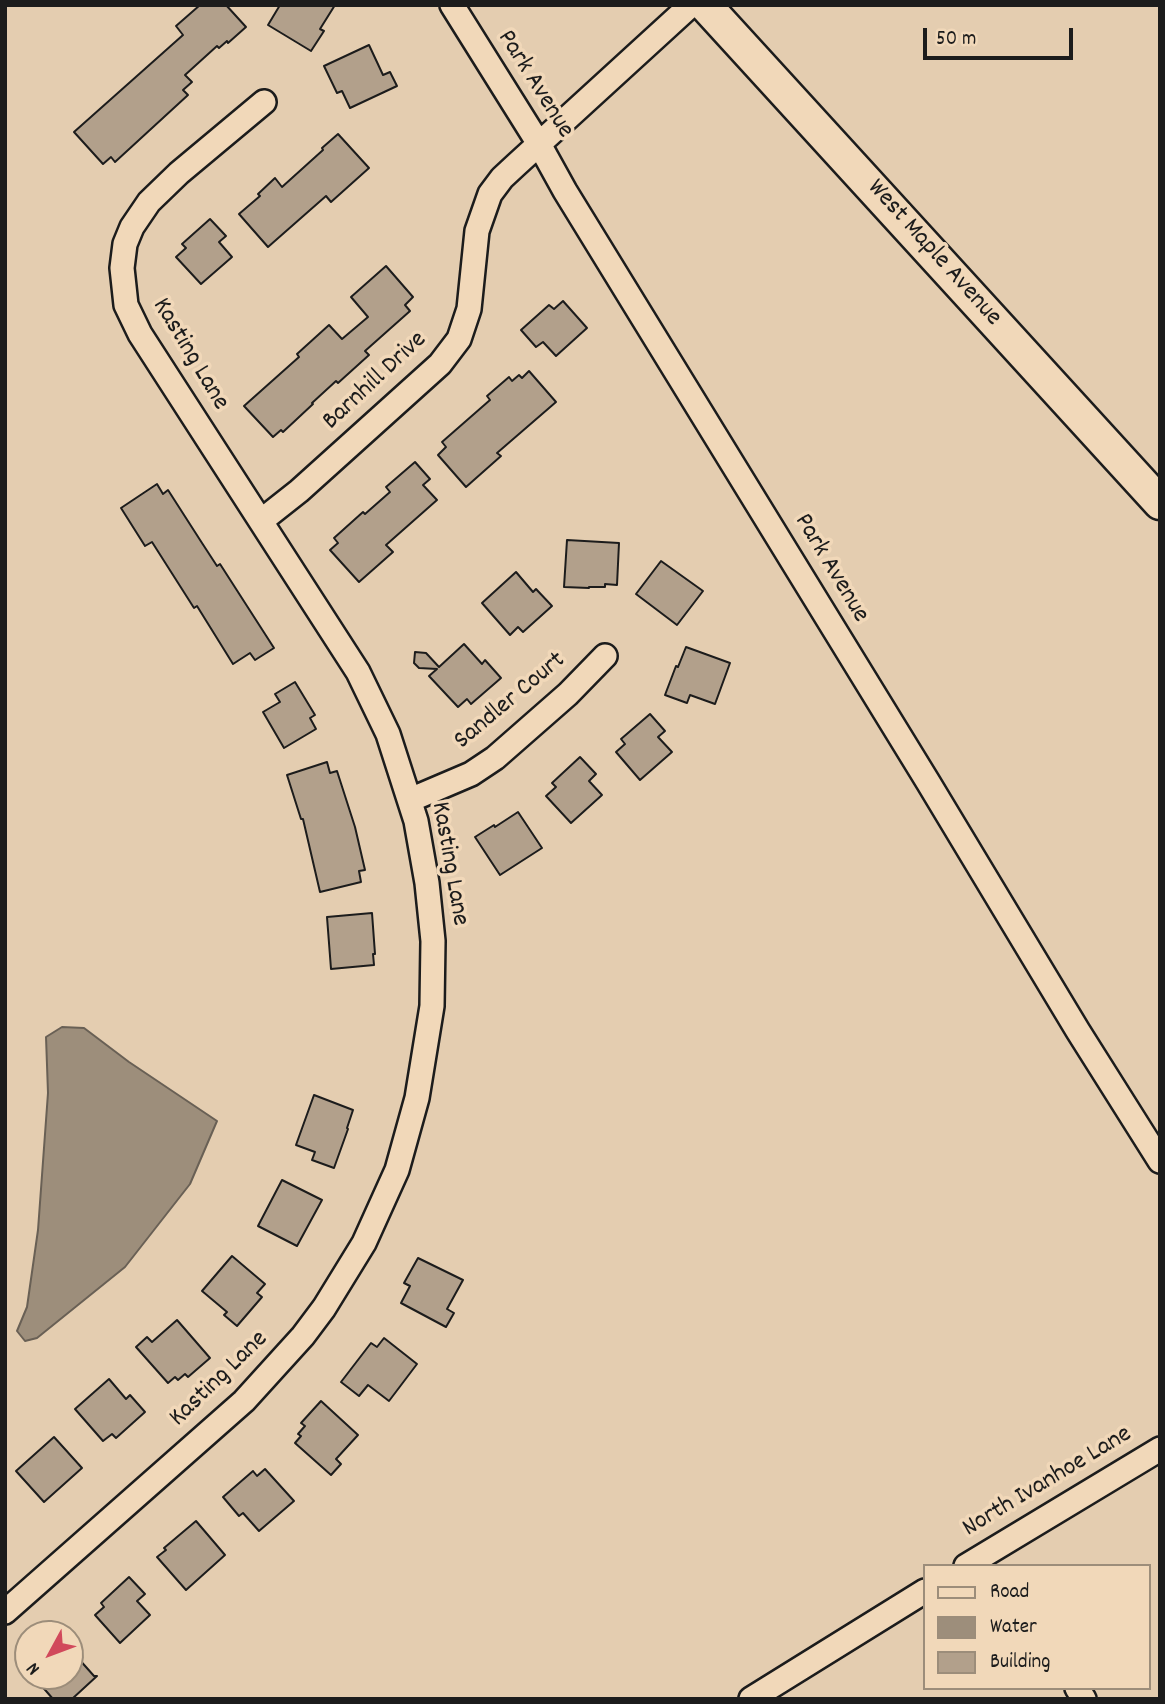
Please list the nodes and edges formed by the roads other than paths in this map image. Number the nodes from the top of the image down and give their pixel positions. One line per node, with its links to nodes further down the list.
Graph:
1 (452, 5): 5 (street, Park Avenue)
2 (691, 5): 5 (street, Barnhill Drive)
3 (705, 5): 6 (main road, West Maple Avenue)
4 (264, 102): 7 (street, Kasting Lane)
5 (539, 144): 7 (street, Barnhill Drive); 10 (street, Park Avenue)
6 (1160, 503)
7 (261, 521): 9 (street, Kasting Lane)
8 (606, 656): 9 (street, Sandler Court)
9 (410, 800): 15 (street, Kasting Lane)
10 (1160, 1161)
11 (1160, 1449): 12 (street, North Ivanhoe Lane)
12 (994, 1559): 13 (street, North Ivanhoe Lane)
13 (974, 1564)
14 (923, 1592): 16 (street)
15 (5, 1612)
16 (751, 1699)

